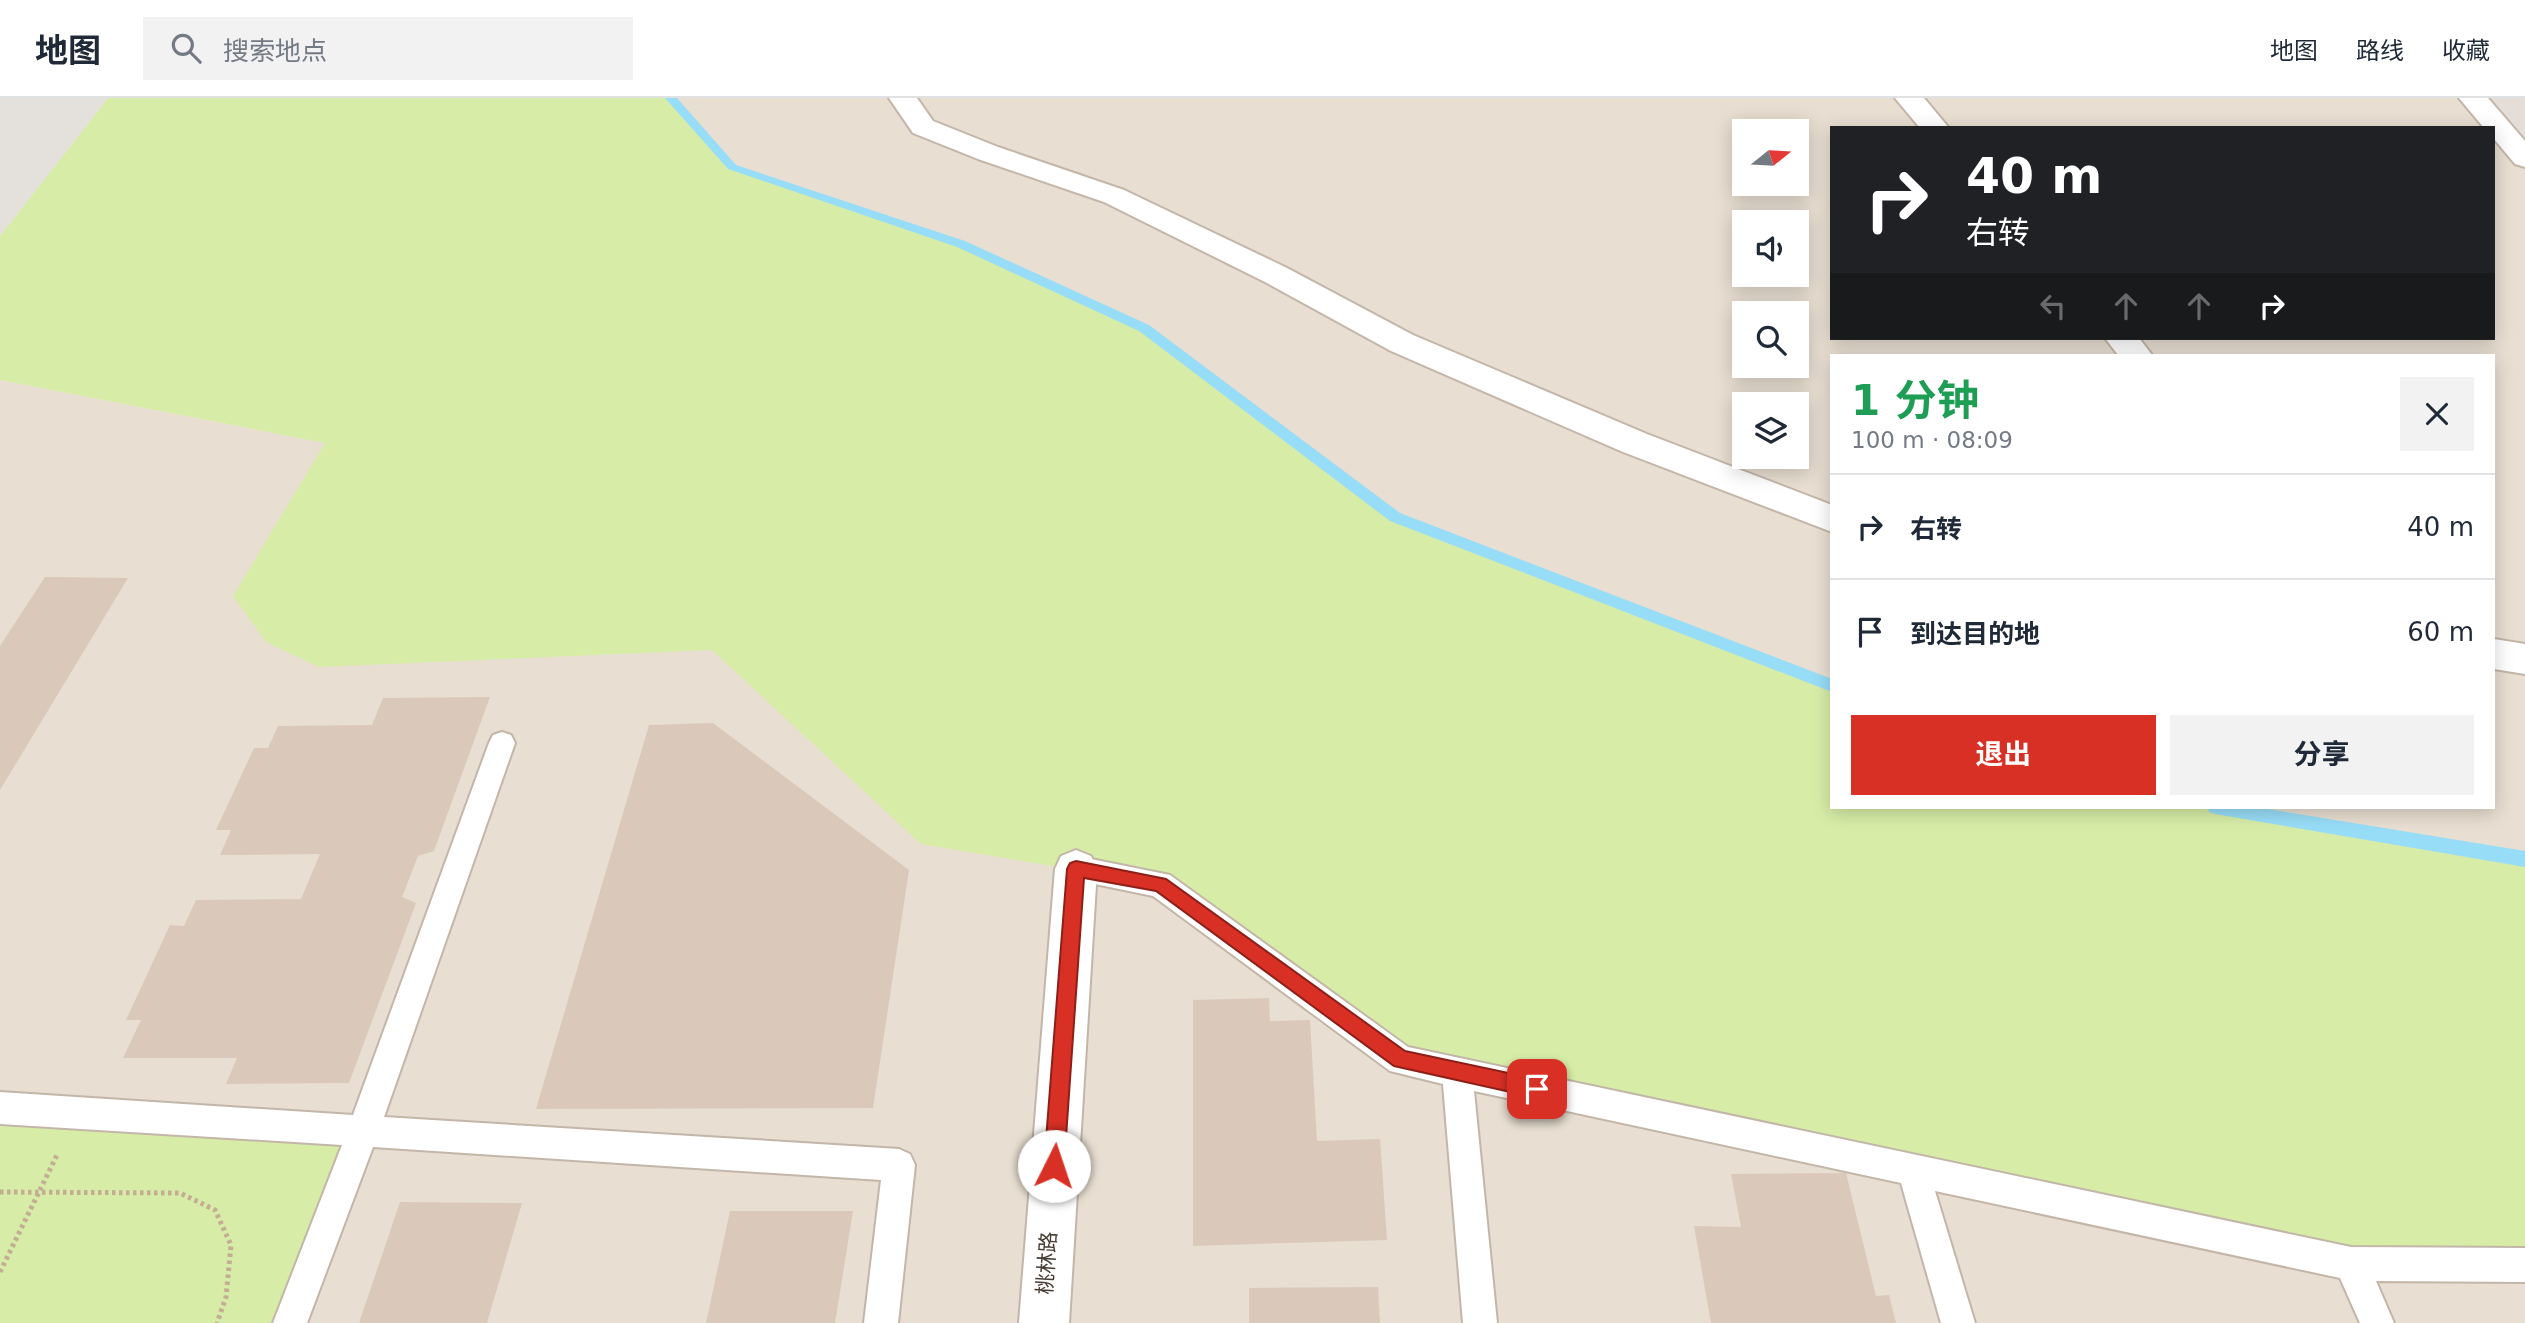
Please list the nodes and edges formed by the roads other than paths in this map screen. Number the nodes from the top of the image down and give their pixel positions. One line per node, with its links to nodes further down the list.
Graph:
1 (903, 98): 8 (street)
2 (1909, 98): 4 (street)
3 (2473, 98): 5 (street)
4 (1933, 126)
5 (2525, 158)
6 (2123, 340): 7 (street)
7 (2135, 354)
8 (1830, 518)
9 (2495, 654): 10 (street)
10 (2525, 659)
11 (502, 743): 15 (lane)
12 (1076, 869): 13 (lane); 21 (street, 桃林路)
13 (1457, 1071): 16 (lane); 22 (lane)
14 (0, 1108): 15 (lane)
15 (363, 1131): 19 (lane); 20 (lane)
16 (1913, 1170): 17 (lane); 23 (lane)
17 (2351, 1264): 18 (lane); 24 (lane)
18 (2525, 1265)
19 (290, 1323)
20 (881, 1323)
21 (1044, 1323)
22 (1480, 1323)
23 (1958, 1323)
24 (2377, 1323)

